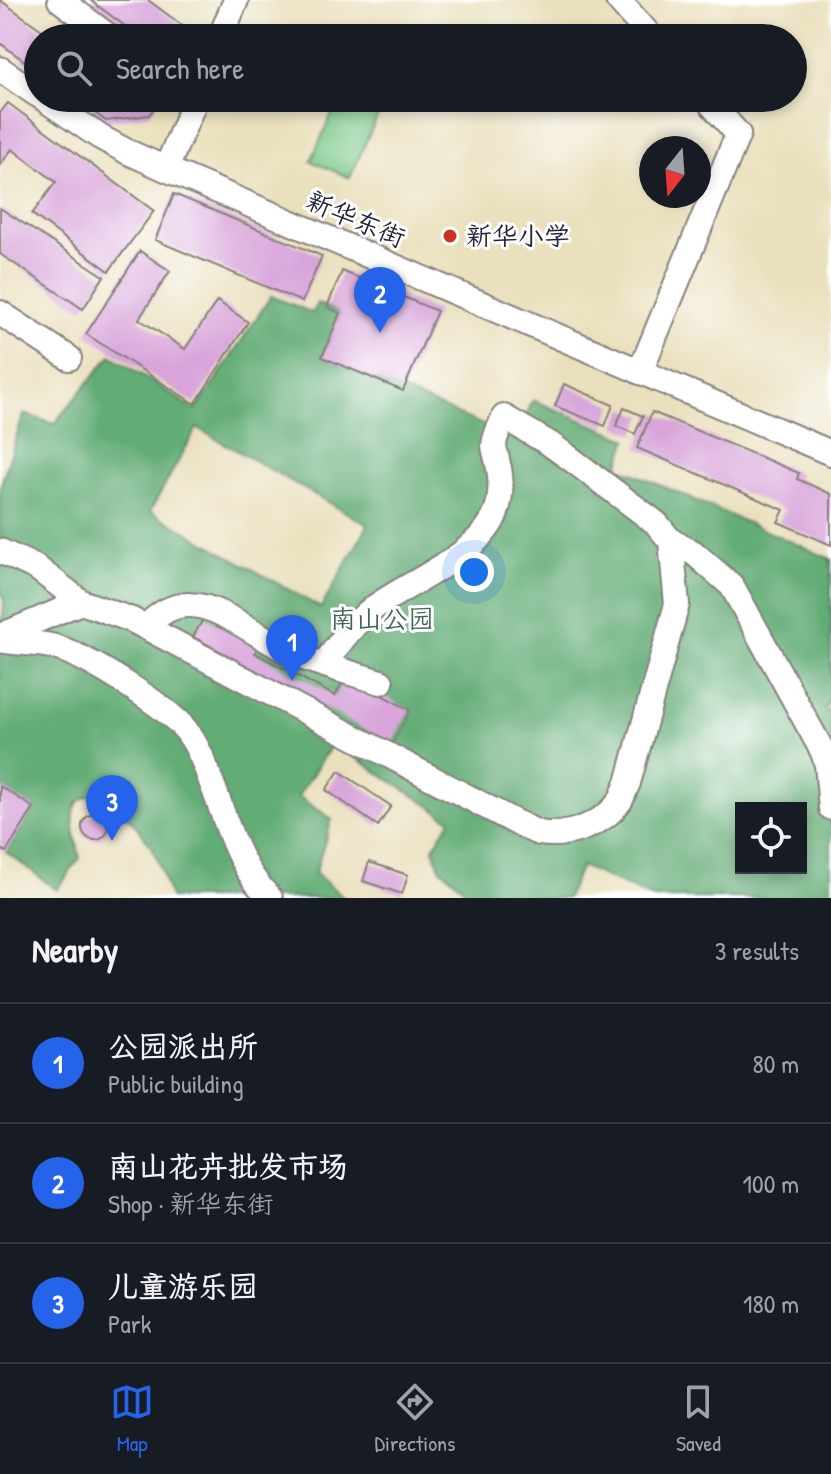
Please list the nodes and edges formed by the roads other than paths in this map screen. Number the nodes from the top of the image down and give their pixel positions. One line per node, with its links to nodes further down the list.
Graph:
1 (60, 0): 4 (street)
2 (236, 0): 5 (street)
3 (618, 0): 6 (street)
4 (92, 24)
5 (226, 24)
6 (639, 24)
7 (4, 79): 8 (street, 新华东街)
8 (24, 88)
9 (63, 112): 12 (street, 新华东街)
10 (190, 112): 12 (street)
11 (718, 112): 15 (street)
12 (166, 169): 15 (street, 新华东街)
13 (0, 313): 14 (street)
14 (69, 358)
15 (640, 372): 16 (street, 新华东街)
16 (831, 453)
17 (671, 541): 19 (street); 20 (street); 26 (street)
18 (0, 551): 21 (street)
19 (718, 574): 20 (street); 28 (street)
20 (677, 598): 23 (street)
21 (81, 602): 22 (street); 23 (street)
22 (50, 615): 24 (street); 25 (street)
23 (146, 627): 26 (street)
24 (0, 638): 25 (street)
25 (67, 652): 29 (street)
26 (324, 664): 27 (street)
27 (381, 682)
28 (831, 808)
29 (270, 898)

